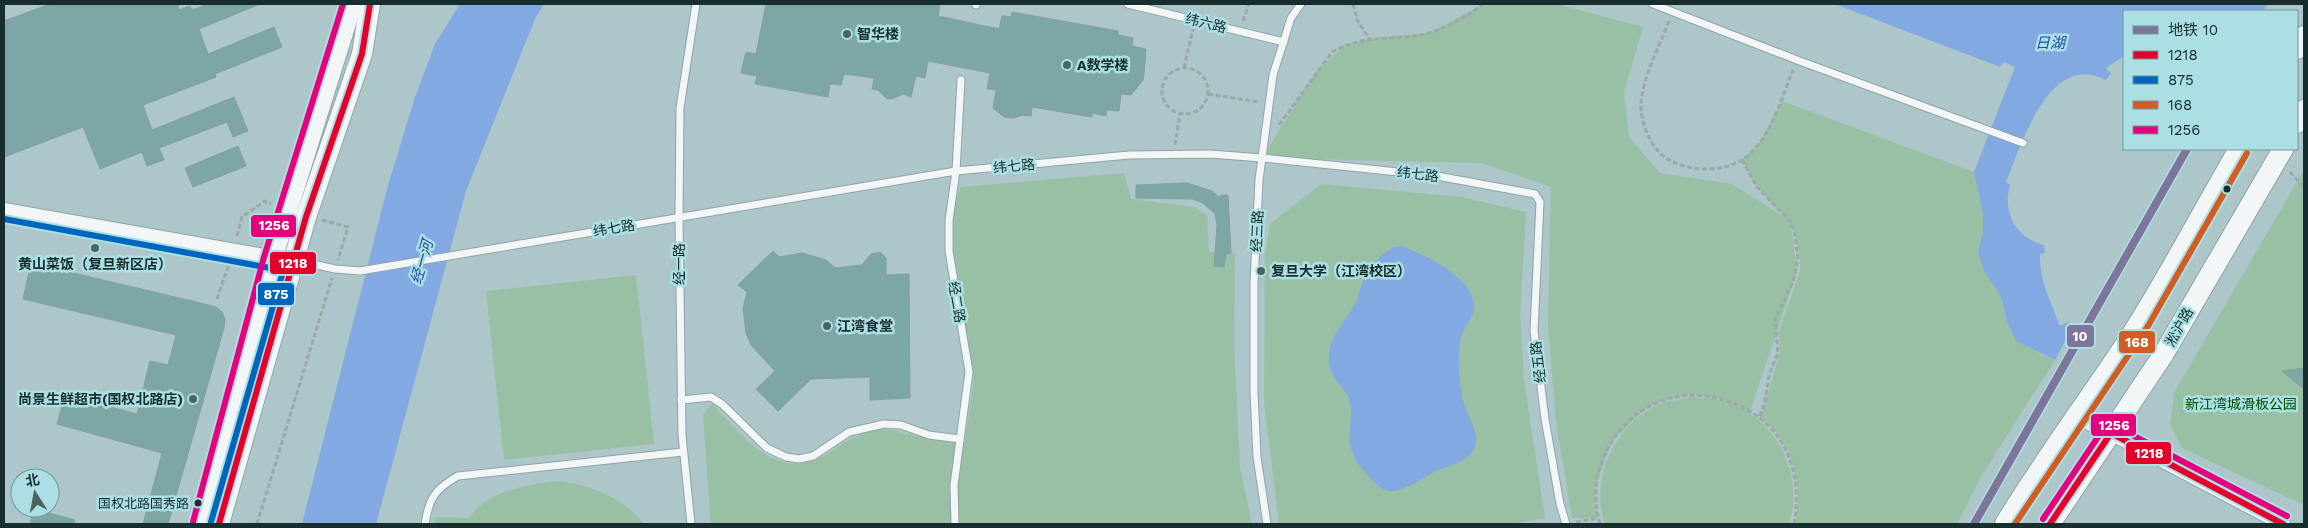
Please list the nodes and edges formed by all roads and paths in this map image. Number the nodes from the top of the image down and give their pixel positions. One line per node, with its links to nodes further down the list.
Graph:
1 (352, 4): 36 (main road)
2 (370, 4): 37 (main road)
3 (696, 4): 35 (lane, 经一路)
4 (1128, 4): 11 (lane, 纬六路)
5 (1249, 4): 12 (path)
6 (1301, 4): 15 (lane, 经三路)
7 (1353, 4): 14 (path)
8 (1483, 4): 14 (path)
9 (1653, 4): 10 (lane)
10 (1672, 11): 17 (lane); 31 (path)
11 (1195, 20): 12 (lane, 纬六路); 18 (path)
12 (1240, 31): 15 (lane, 纬六路)
13 (2304, 36): 16 (main road)
14 (1370, 39): 25 (path)
15 (1284, 42): 21 (lane, 经三路)
16 (2298, 47)
17 (1797, 60): 26 (lane); 31 (path)
18 (1184, 68): 20 (path); 23 (path)
19 (961, 80): 32 (lane, 经二路)
20 (1208, 94): 21 (path); 23 (path)
21 (1269, 103): 30 (lane, 经三路)
22 (2304, 110): 24 (main road)
23 (1180, 114): 29 (path)
24 (2298, 121)
25 (1278, 126)
26 (2023, 142)
27 (2238, 150): 39 (main road)
28 (2282, 150): 41 (main road, 淞沪路)
29 (1174, 154): 30 (lane, 纬七路); 32 (lane, 纬七路)
30 (1262, 158): 33 (lane, 纬七路); 50 (lane, 经三路)
31 (1742, 160): 40 (path)
32 (956, 171): 35 (lane, 纬七路); 42 (lane, 经二路)
33 (1538, 198): 51 (lane, 经五路)
34 (4, 210): 36 (street)
35 (678, 217): 37 (lane, 纬七路); 38 (lane, 经一路)
36 (272, 259): 37 (street); 45 (main road)
37 (295, 260): 46 (main road)
38 (681, 400): 42 (lane); 43 (lane, 经一路)
39 (2079, 413): 41 (main road); 54 (main road)
40 (1759, 418): 44 (path); 53 (path)
41 (2111, 433): 55 (main road, 淞沪路); 56 (street)
42 (960, 439): 49 (lane, 经二路)
43 (683, 452): 47 (lane); 48 (lane, 经一路)
44 (1598, 518): 51 (path); 52 (path)
45 (201, 524)
46 (219, 524)
47 (426, 524)
48 (690, 524)
49 (955, 524)
50 (1267, 524)
51 (1565, 524)
52 (1600, 524)
53 (1794, 524)
54 (2005, 524)
55 (2050, 524)
56 (2283, 524)

